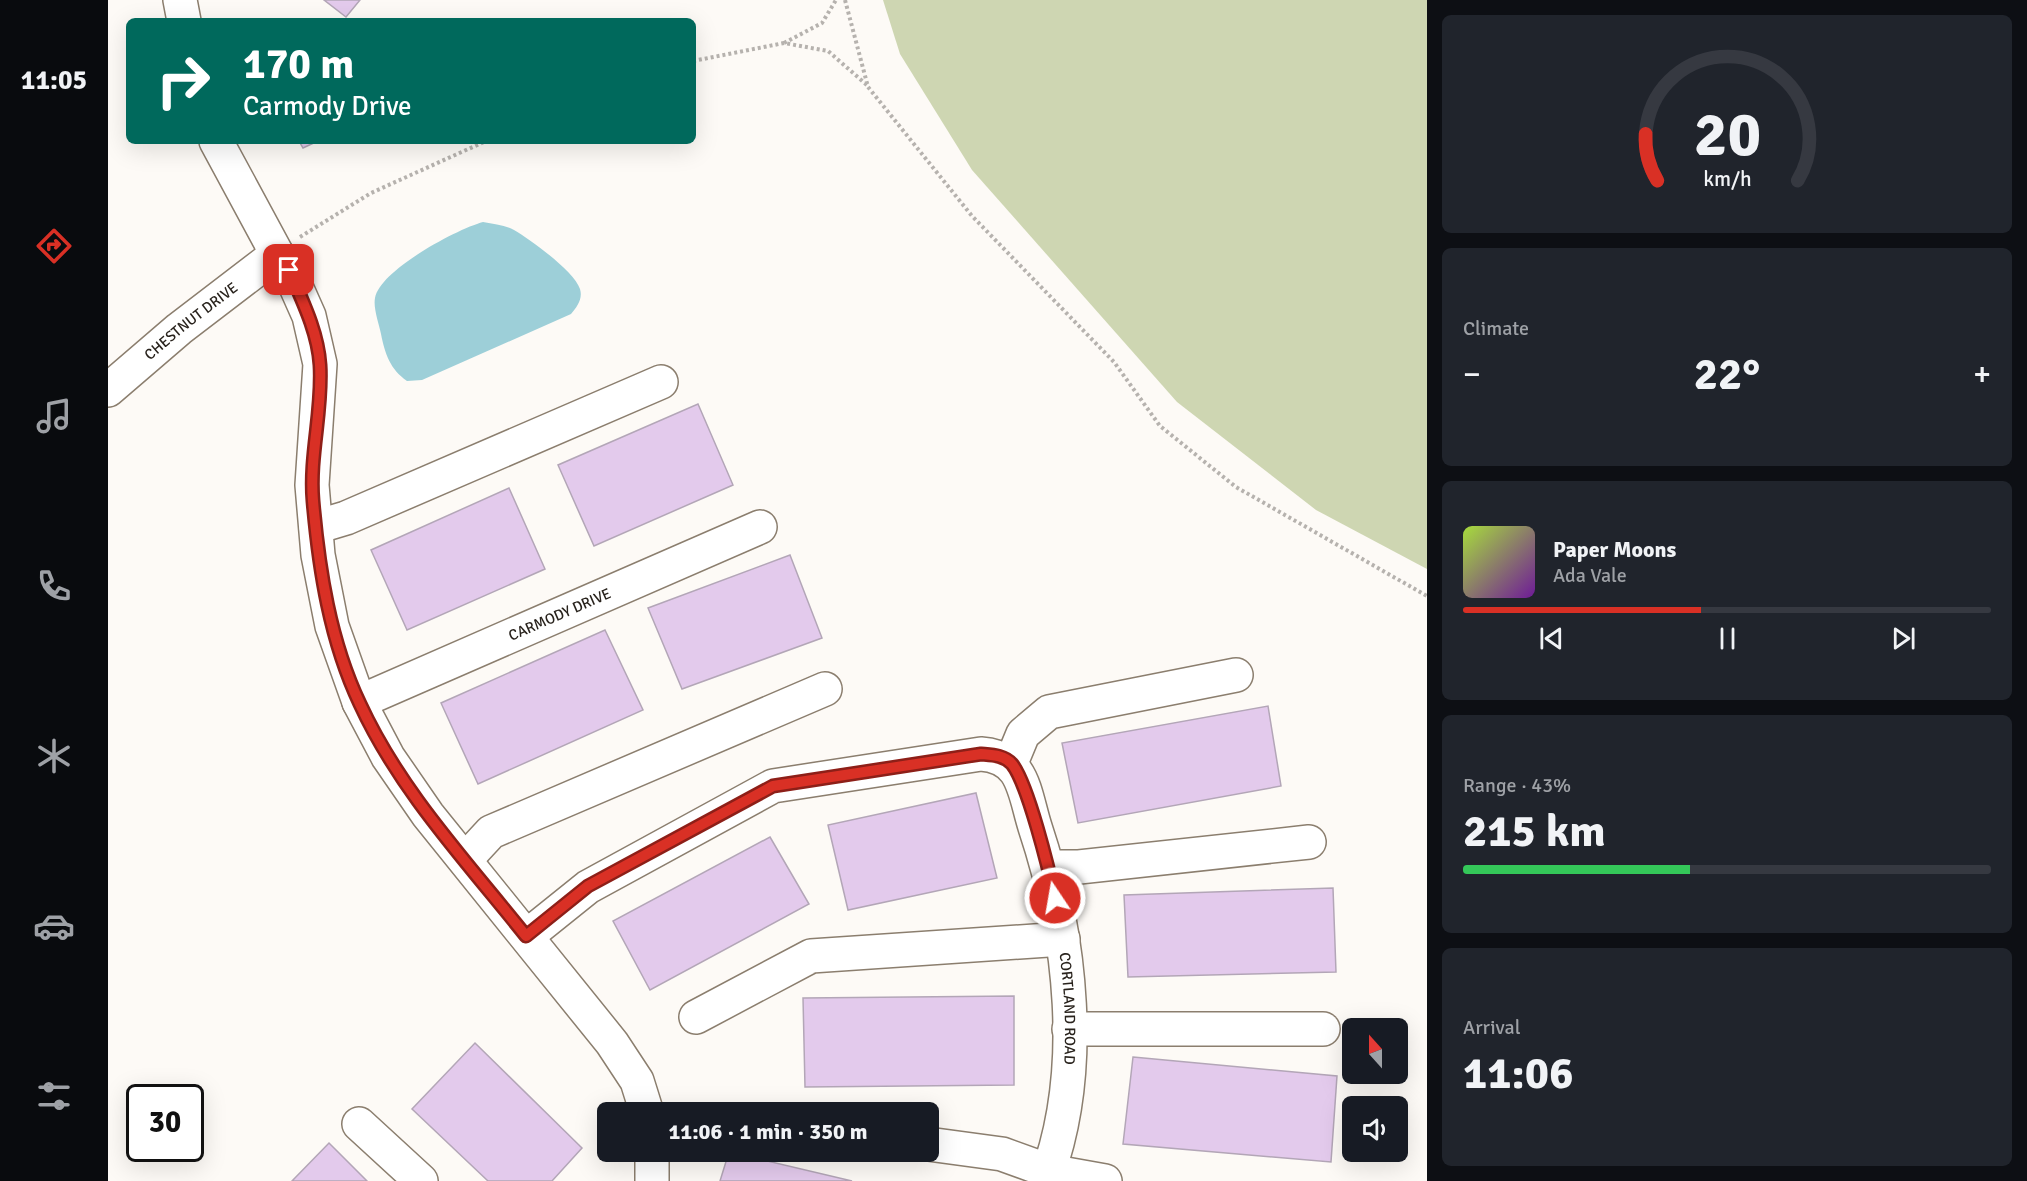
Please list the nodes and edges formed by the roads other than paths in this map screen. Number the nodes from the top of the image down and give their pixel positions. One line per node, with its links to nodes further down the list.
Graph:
1 (180, 0): 2 (street)
2 (183, 18)
3 (218, 144): 4 (street)
4 (277, 254): 6 (street, CHESTNUT DRIVE); 7 (street)
5 (661, 382): 7 (street)
6 (108, 390)
7 (316, 527): 11 (street)
8 (760, 527): 11 (street, CARMODY DRIVE)
9 (1236, 675): 12 (street)
10 (825, 689): 14 (street)
11 (359, 702): 14 (street)
12 (1011, 763): 15 (street, CORTLAND ROAD); 16 (street)
13 (1309, 842): 15 (street)
14 (465, 860): 16 (street)
15 (1048, 867): 17 (street, CORTLAND ROAD)
16 (526, 936): 21 (street)
17 (1063, 939): 18 (street); 19 (street, CORTLAND ROAD)
18 (696, 1017)
19 (1069, 1029): 20 (street); 25 (street, CORTLAND ROAD)
20 (1323, 1029)
21 (644, 1102)
22 (359, 1124): 26 (street)
23 (939, 1145): 25 (street)
24 (652, 1162): 27 (street)
25 (1047, 1176): 28 (street)
26 (421, 1181)
27 (652, 1181)
28 (1105, 1181)

